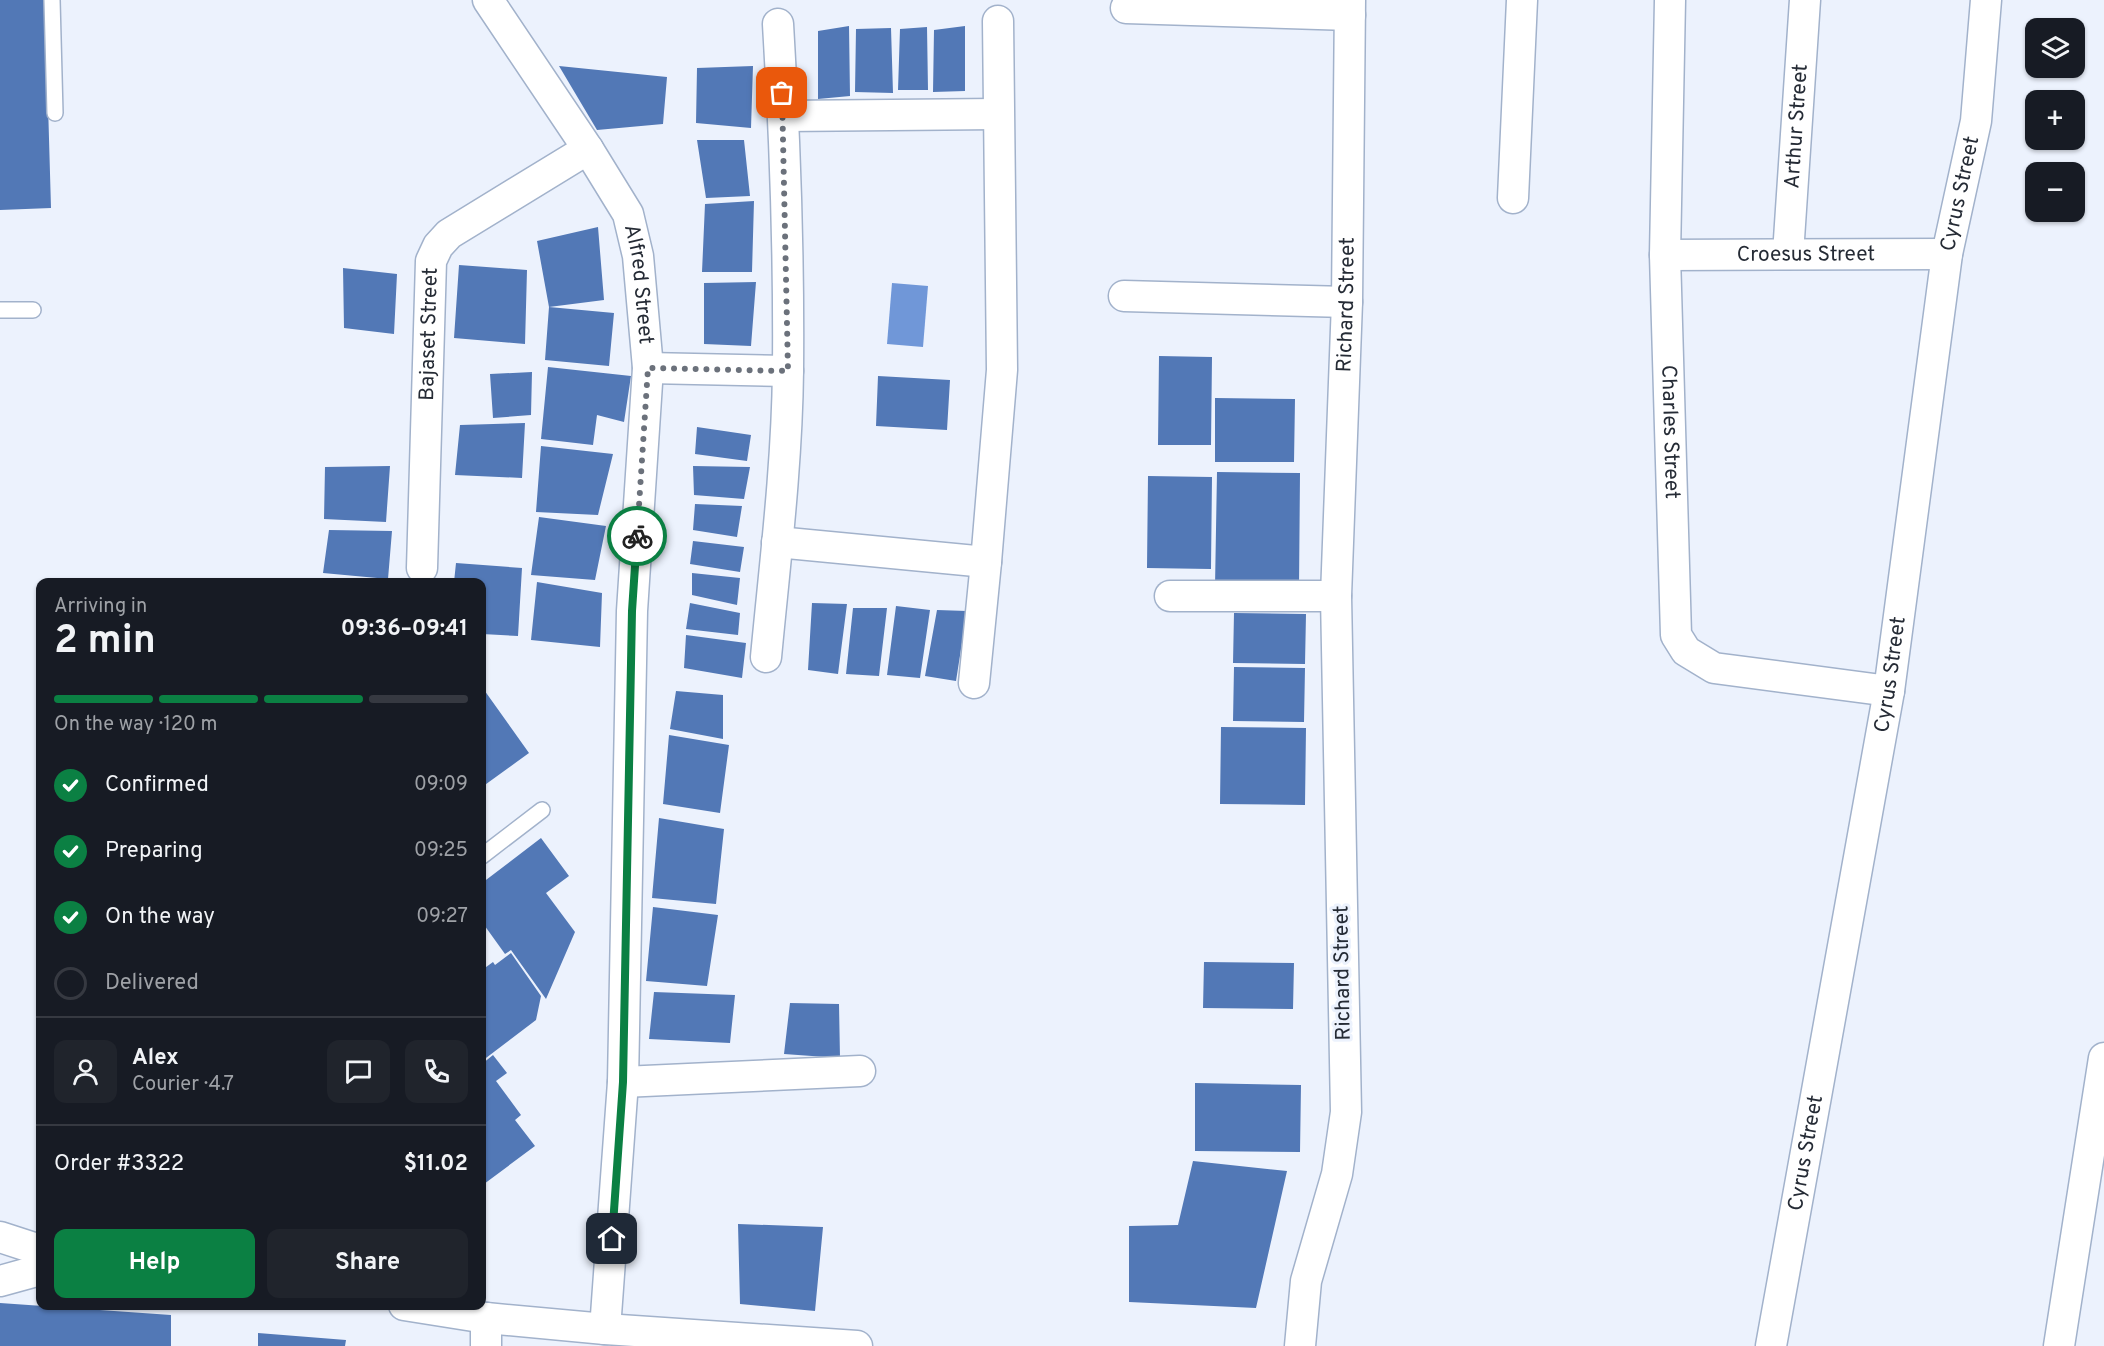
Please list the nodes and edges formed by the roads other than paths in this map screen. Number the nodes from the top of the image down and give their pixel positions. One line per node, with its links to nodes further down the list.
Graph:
1 (52, 0): 11 (lane)
2 (488, 0): 14 (street, Alfred Street)
3 (1522, 0): 15 (street)
4 (1670, 0): 18 (street, Charles Street)
5 (1805, 0): 16 (street, Arthur Street)
6 (1986, 0): 17 (street, Cyrus Street)
7 (1350, 7): 8 (street, Richard Street); 20 (street, Richard Street)
8 (1126, 9)
9 (998, 21): 12 (street)
10 (778, 24): 13 (street)
11 (55, 113)
12 (998, 114): 13 (street); 26 (street)
13 (784, 116): 24 (street)
14 (588, 149): 23 (street, Alfred Street); 27 (street, Bajaset Street)
15 (1513, 198)
16 (1788, 254): 17 (street, Croesus Street); 18 (street, Croesus Street)
17 (1947, 254): 32 (street, Cyrus Street)
18 (1665, 255): 32 (street, Charles Street)
19 (1124, 296): 20 (street)
20 (1347, 302): 29 (street, Richard Street)
21 (0, 310): 22 (lane)
22 (33, 310)
23 (648, 368): 24 (street); 37 (street, Alfred Street)
24 (788, 371): 25 (street)
25 (777, 542): 26 (street); 30 (street)
26 (986, 562): 31 (street)
27 (422, 568)
28 (1170, 596): 29 (street)
29 (1336, 596): 48 (street, Richard Street)
30 (766, 657)
31 (974, 683)
32 (1889, 691): 49 (street, Cyrus Street)
33 (542, 810): 34 (lane)
34 (486, 853)
35 (2104, 1058): 38 (street)
36 (860, 1071): 37 (street)
37 (623, 1082): 44 (street, Alfred Street)
38 (2096, 1170): 50 (street)
39 (0, 1237): 40 (street)
40 (36, 1249)
41 (36, 1270): 42 (street)
42 (0, 1281)
43 (419, 1310): 45 (street)
44 (605, 1329): 45 (street); 46 (street)
45 (486, 1332)
46 (803, 1344): 47 (street)
47 (857, 1346)
48 (1300, 1346)
49 (1771, 1346)
50 (2059, 1346)

